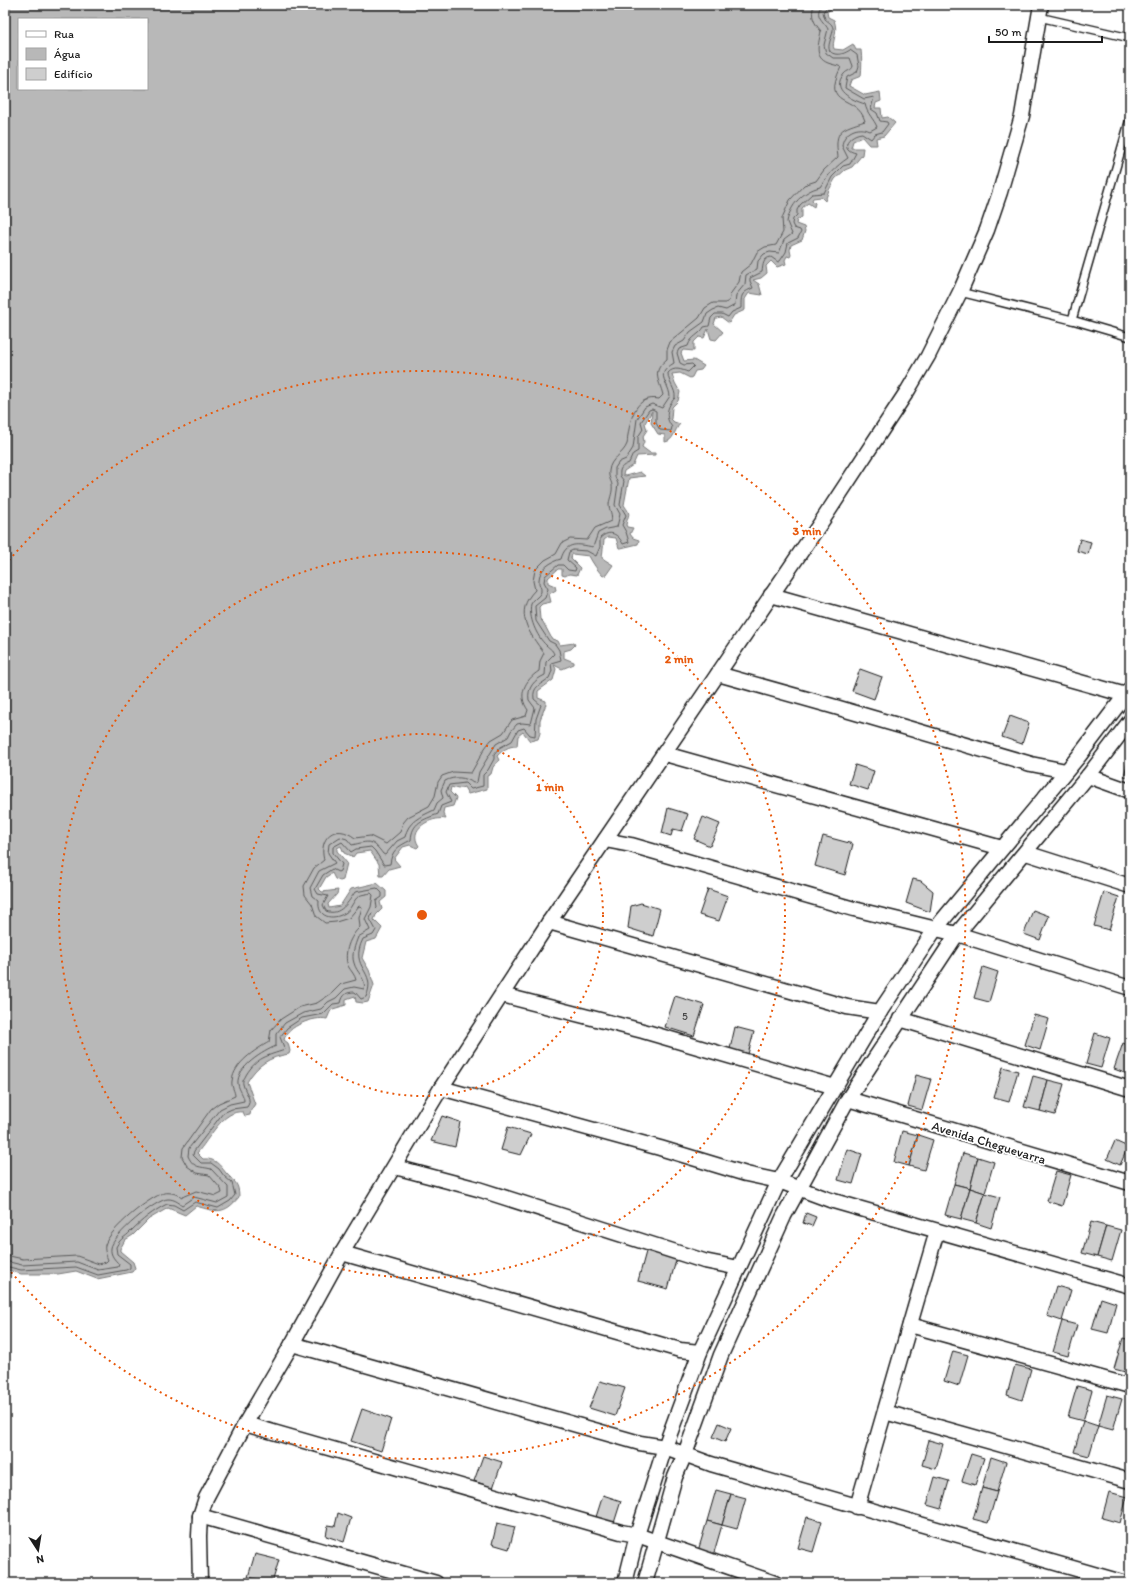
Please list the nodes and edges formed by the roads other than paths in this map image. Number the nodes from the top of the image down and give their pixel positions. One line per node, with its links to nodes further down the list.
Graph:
1 (1040, 11): 2 (lane); 4 (street)
2 (1130, 38)
3 (1130, 119): 5 (lane)
4 (960, 292): 5 (lane); 7 (street)
5 (1072, 320): 6 (lane)
6 (1130, 337)
7 (770, 595): 8 (street); 9 (street)
8 (718, 674): 11 (street); 12 (street)
9 (1128, 692): 12 (street)
10 (1130, 721): 13 (street)
11 (665, 754): 15 (street); 16 (street)
12 (1066, 771): 16 (street)
13 (1088, 776): 14 (street); 17 (street)
14 (1130, 791)
15 (605, 840): 19 (street); 20 (street)
16 (1002, 848): 20 (street)
17 (1026, 853): 18 (street); 21 (street)
18 (1130, 886)
19 (549, 922): 23 (street); 24 (street)
20 (936, 928): 21 (street); 24 (street)
21 (957, 934): 22 (street); 25 (street)
22 (1130, 988)
23 (502, 995): 26 (street); 27 (street)
24 (880, 1012): 26 (street)
25 (900, 1019): 28 (street); 29 (street)
26 (835, 1087): 31 (street)
27 (441, 1088): 30 (street); 31 (street)
28 (1130, 1089)
29 (848, 1099): 32 (street, Avenida Cheguevarra); 33 (street)
30 (395, 1167): 35 (street); 36 (street)
31 (779, 1181): 33 (street); 36 (street)
32 (1130, 1183)
33 (799, 1188): 34 (street); 45 (street)
34 (937, 1231): 37 (street); 38 (street)
35 (342, 1253): 39 (street); 40 (street)
36 (739, 1268): 40 (street)
37 (1130, 1286)
38 (910, 1325): 41 (street); 42 (street)
39 (292, 1344): 43 (street); 44 (street)
40 (700, 1352): 44 (street)
41 (1130, 1386)
42 (885, 1412): 46 (street); 47 (street)
43 (244, 1424): 48 (street); 49 (street)
44 (665, 1447): 45 (street); 49 (street)
45 (686, 1454): 47 (street); 50 (street)
46 (1130, 1481)
47 (857, 1507): 56 (street)
48 (200, 1516): 51 (street); 52 (street)
49 (637, 1535): 50 (street); 53 (street)
50 (656, 1543): 54 (street); 55 (street)
51 (200, 1583)
52 (436, 1583)
53 (625, 1583)
54 (645, 1583)
55 (775, 1583)
56 (1125, 1583)

